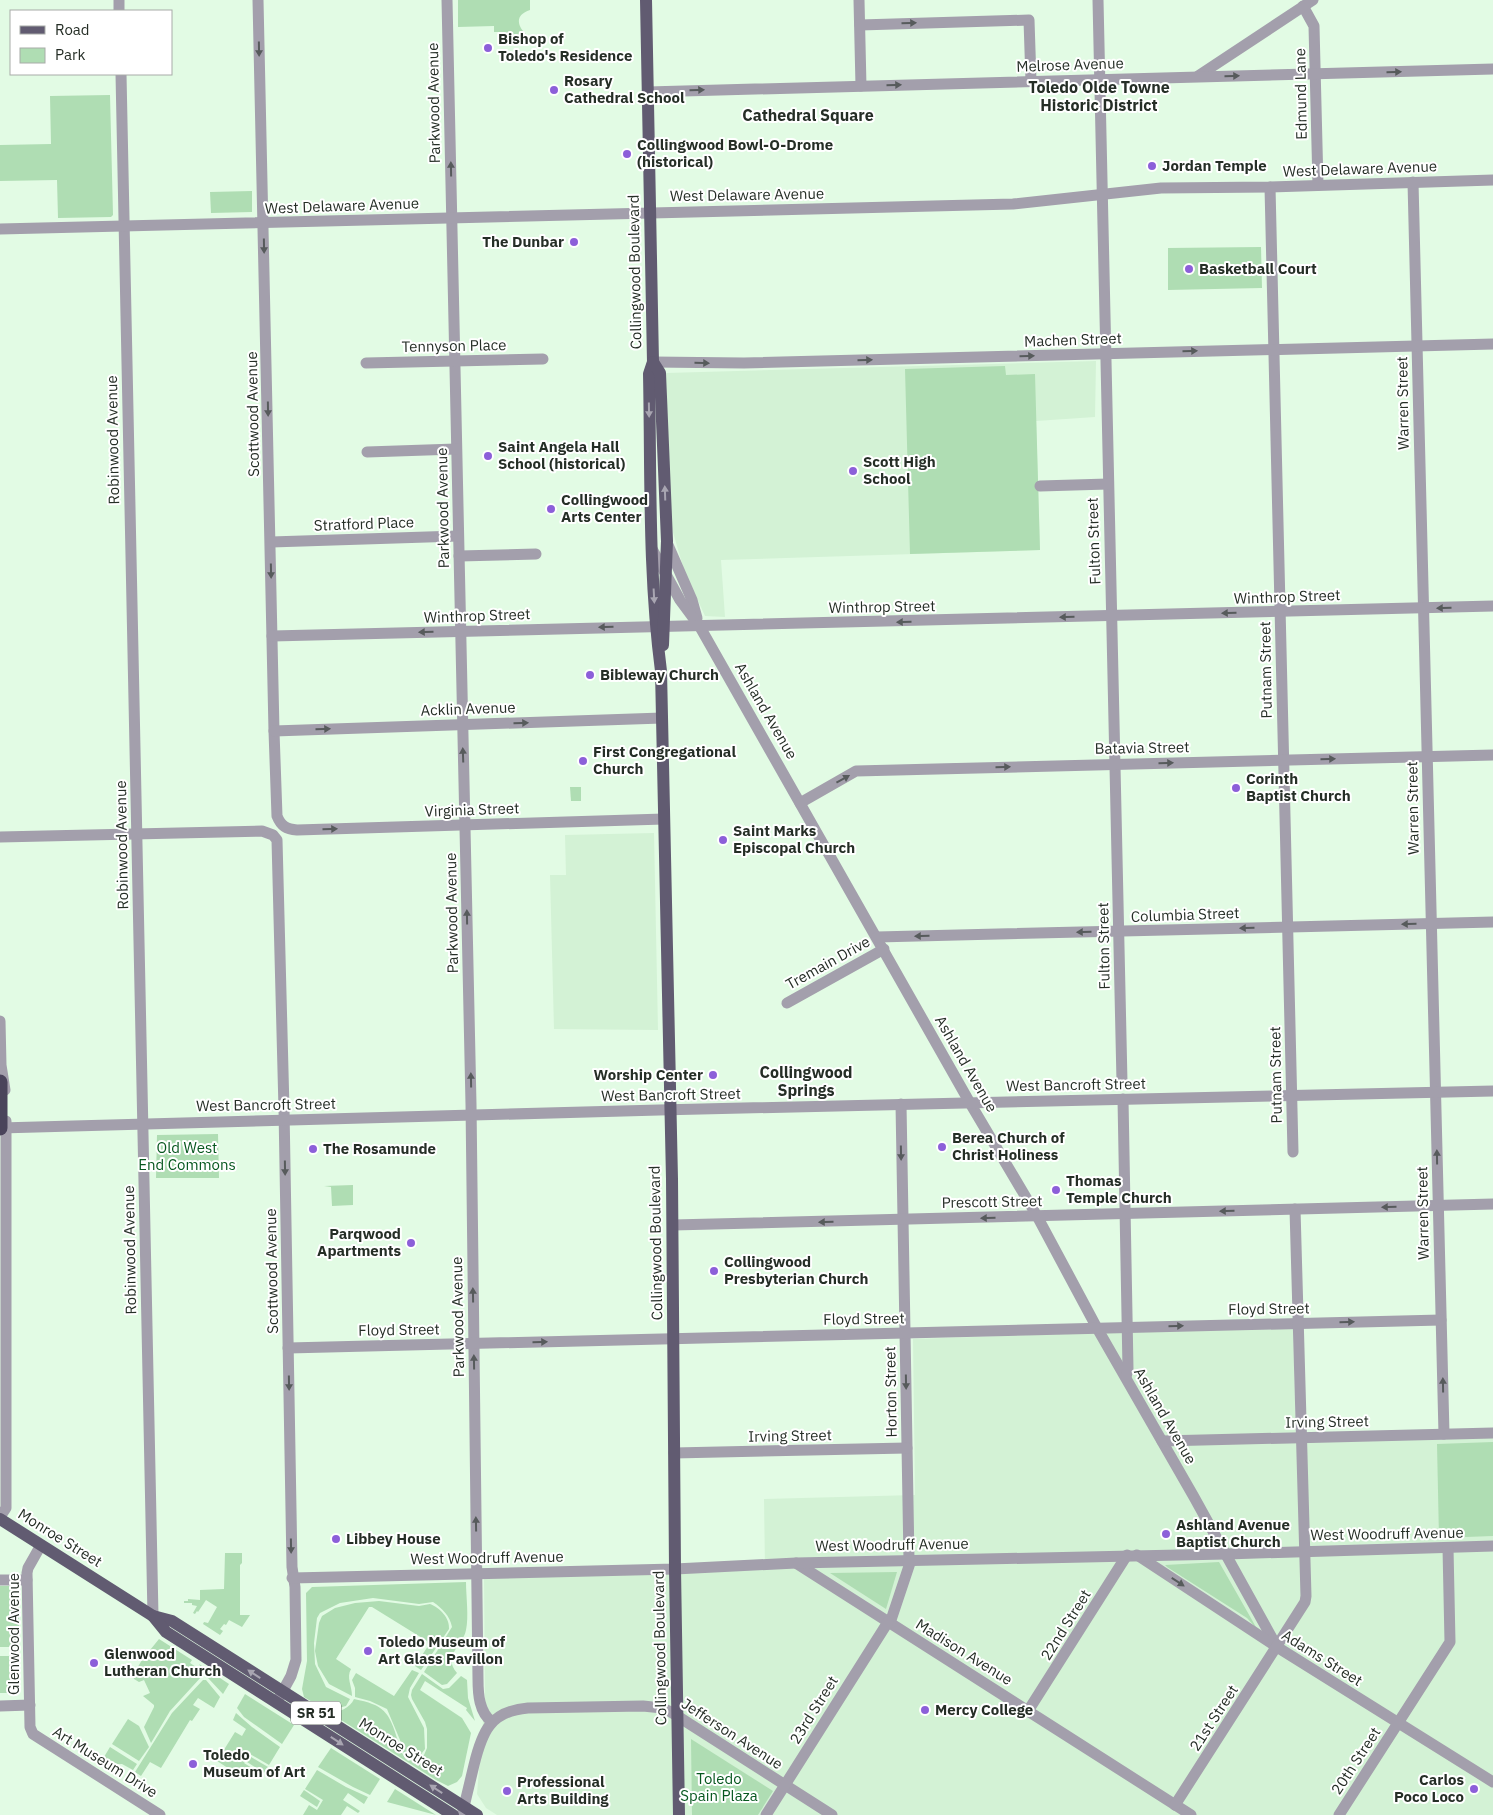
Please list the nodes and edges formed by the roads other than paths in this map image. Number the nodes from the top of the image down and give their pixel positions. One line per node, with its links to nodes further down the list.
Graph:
1 (258, 0): 23 (street, Scottwood Avenue, one-way to 23)
2 (447, 0): 22 (street, Parkwood Avenue, one-way to 2)
3 (646, 0): 15 (main road, Collingwood Boulevard)
4 (859, 0): 7 (street)
5 (1098, 0): 12 (street, Fulton Street)
6 (1308, 3): 9 (street, Edmund Lane); 11 (street)
7 (860, 25): 13 (street, one-way to 13); 14 (street)
8 (1493, 69): 9 (street, Melrose Avenue, one-way to 8)
9 (1316, 74): 11 (street, Melrose Avenue, one-way to 9); 18 (street, Edmund Lane)
10 (120, 75): 24 (street, Robinwood Avenue)
11 (1198, 76): 12 (street, Melrose Avenue)
12 (1100, 79): 13 (street, Melrose Avenue); 20 (street, Fulton Street)
13 (1031, 81): 14 (street, Melrose Avenue, one-way to 13)
14 (861, 86): 15 (street, Melrose Avenue, one-way to 14)
15 (648, 92): 21 (main road, Collingwood Boulevard)
16 (1493, 180): 17 (street, West Delaware Avenue)
17 (1413, 182): 18 (street, West Delaware Avenue); 27 (street, Warren Street)
18 (1318, 185): 19 (street, West Delaware Avenue)
19 (1270, 186): 20 (street, West Delaware Avenue); 28 (street, Putnam Street)
20 (1103, 193): 21 (street, West Delaware Avenue); 29 (street, Fulton Street)
21 (650, 213): 22 (street, West Delaware Avenue); 32 (main road, Collingwood Boulevard)
22 (452, 218): 23 (street, West Delaware Avenue); 31 (street, Parkwood Avenue)
23 (264, 223): 24 (street, West Delaware Avenue); 41 (street, Scottwood Avenue, one-way to 41)
24 (124, 226): 25 (street, West Delaware Avenue); 66 (street, Robinwood Avenue)
25 (0, 229)
26 (1493, 344): 27 (street, Machen Street)
27 (1417, 346): 28 (street, Machen Street); 48 (street, Warren Street)
28 (1274, 349): 29 (street, Machen Street, one-way to 28); 49 (street, Putnam Street)
29 (1105, 354): 32 (street, Machen Street, one-way to 29); 38 (street, Fulton Street)
30 (543, 359): 31 (street, Tennyson Place)
31 (454, 361): 33 (street, Tennyson Place); 36 (street, Parkwood Avenue)
32 (653, 362): 34 (main road, Collingwood Boulevard, one-way to 34); 35 (main road, Collingwood Boulevard)
33 (366, 363)
34 (650, 441): 35 (main road); 43 (main road, Collingwood Boulevard)
35 (663, 446): 42 (main road, Collingwood Boulevard, one-way to 35)
36 (456, 449): 37 (street); 40 (street, Parkwood Avenue)
37 (367, 452)
38 (1108, 484): 39 (street); 50 (street, Fulton Street)
39 (1040, 486)
40 (458, 536): 41 (street, Stratford Place); 45 (street, Parkwood Avenue)
41 (271, 542): 54 (street, Scottwood Avenue, one-way to 54)
42 (666, 542): 46 (main road, Collingwood Boulevard); 52 (street, Ashland Avenue)
43 (651, 547): 46 (street, Ashland Avenue); 51 (main road, Collingwood Boulevard, one-way to 51)
44 (536, 554): 45 (street)
45 (459, 556): 53 (street, Parkwood Avenue)
46 (666, 577): 51 (main road, Collingwood Boulevard); 52 (street, Ashland Avenue)
47 (1493, 606): 48 (street, Winthrop Street, one-way to 48)
48 (1423, 608): 49 (street, Winthrop Street); 59 (street, Warren Street)
49 (1280, 612): 50 (street, Winthrop Street, one-way to 50); 60 (street, Putnam Street)
50 (1112, 616): 52 (street, Winthrop Street, one-way to 52); 61 (street, Fulton Street)
51 (660, 626): 52 (street, Winthrop Street); 53 (street, Winthrop Street, one-way to 53); 55 (main road, Collingwood Boulevard)
52 (700, 627): 62 (street, Ashland Avenue)
53 (460, 632): 54 (street, Winthrop Street, one-way to 54); 56 (street, Parkwood Avenue)
54 (272, 636): 57 (street, Scottwood Avenue)
55 (662, 718): 56 (street, Acklin Avenue, one-way to 55); 63 (main road, Collingwood Boulevard)
56 (462, 724): 57 (street, Acklin Avenue, one-way to 56); 64 (street, Parkwood Avenue, one-way to 56)
57 (274, 731): 65 (street, Scottwood Avenue)
58 (1493, 755): 59 (street, Batavia Street)
59 (1427, 756): 60 (street, Batavia Street, one-way to 59); 69 (street, Warren Street)
60 (1284, 760): 61 (street, Batavia Street, one-way to 60); 70 (street, Putnam Street)
61 (1114, 764): 62 (street, Batavia Street, one-way to 61); 71 (street, Fulton Street)
62 (800, 802): 72 (street, Ashland Avenue)
63 (664, 819): 64 (street, Virginia Street); 84 (main road, Collingwood Boulevard)
64 (465, 825): 65 (street, Virginia Street, one-way to 64); 85 (street, Parkwood Avenue, one-way to 64)
65 (282, 826)
66 (136, 834): 67 (street); 86 (street, Scottwood Avenue); 87 (street, Robinwood Avenue)
67 (0, 838)
68 (1493, 922): 69 (street, Columbia Street)
69 (1431, 924): 70 (street, Columbia Street, one-way to 70); 79 (street, Warren Street)
70 (1288, 927): 71 (street, Columbia Street, one-way to 71); 80 (street, Putnam Street)
71 (1119, 932): 72 (street, Columbia Street, one-way to 72); 77 (street, Fulton Street)
72 (877, 937): 73 (street, Ashland Avenue)
73 (884, 948): 74 (street, Tremain Drive); 82 (street, Ashland Avenue)
74 (787, 1003)
75 (0, 1021): 88 (street)
76 (0, 1082): 88 (highway)
77 (1122, 1082)
78 (1493, 1091): 79 (street, West Bancroft Street)
79 (1435, 1092): 80 (street, West Bancroft Street); 91 (street, Warren Street, one-way to 79)
80 (1292, 1096): 81 (street, West Bancroft Street); 89 (street, Putnam Street)
81 (1123, 1099): 82 (street, West Bancroft Street); 93 (street)
82 (970, 1103): 83 (street, West Bancroft Street); 94 (street, Ashland Avenue)
83 (900, 1104): 84 (street, West Bancroft Street); 95 (street, Horton Street, one-way to 95)
84 (671, 1110): 85 (street, West Bancroft Street); 96 (main road, Collingwood Boulevard)
85 (471, 1115): 86 (street, West Bancroft Street); 103 (street, Parkwood Avenue, one-way to 85)
86 (285, 1120): 87 (street, West Bancroft Street); 104 (street, Scottwood Avenue, one-way to 104)
87 (142, 1124): 88 (street, West Bancroft Street); 126 (street, Robinwood Avenue)
88 (2, 1128): 112 (street)
89 (1293, 1152)
90 (1493, 1204): 91 (street, Prescott Street)
91 (1438, 1206): 92 (street, Prescott Street, one-way to 92); 97 (street, Warren Street)
92 (1295, 1210): 93 (street, Prescott Street, one-way to 93); 98 (street)
93 (1125, 1214): 94 (street, Prescott Street); 99 (street)
94 (1037, 1216): 95 (street, Prescott Street, one-way to 95); 100 (street, Ashland Avenue)
95 (903, 1220): 96 (street, Prescott Street, one-way to 96); 101 (street, Horton Street)
96 (673, 1226): 102 (main road, Collingwood Boulevard)
97 (1441, 1320): 98 (street, Floyd Street, one-way to 97); 107 (street, Warren Street, one-way to 97)
98 (1298, 1323): 99 (street, Floyd Street, one-way to 98); 108 (street)
99 (1127, 1327): 100 (street, Floyd Street); 105 (street)
100 (1098, 1328): 101 (street, Floyd Street); 105 (street, Ashland Avenue)
101 (906, 1333): 102 (street, Floyd Street); 110 (street, Horton Street, one-way to 110)
102 (673, 1338): 103 (street, Floyd Street, one-way to 102); 111 (main road, Collingwood Boulevard)
103 (474, 1343): 104 (street, Floyd Street); 122 (street, Parkwood Avenue, one-way to 103)
104 (288, 1348): 123 (street, Scottwood Avenue, one-way to 123)
105 (1126, 1378): 109 (street, Ashland Avenue)
106 (1493, 1433): 107 (street, Irving Street)
107 (1444, 1434): 108 (street, Irving Street)
108 (1301, 1438): 109 (street, Irving Street); 116 (street)
109 (1162, 1441): 117 (street, Ashland Avenue)
110 (907, 1448): 111 (street, Irving Street); 119 (street, Horton Street)
111 (674, 1454): 121 (main road, Collingwood Boulevard)
112 (0, 1518): 113 (main road, Monroe Street / SR 51)
113 (41, 1545): 125 (street, Glenwood Avenue); 126 (main road, Monroe Street / SR 51)
114 (1493, 1546): 115 (street, West Woodruff Avenue)
115 (1448, 1548): 116 (street, West Woodruff Avenue); 135 (street)
116 (1304, 1551): 117 (street, West Woodruff Avenue); 128 (street)
117 (1226, 1554): 118 (street, West Woodruff Avenue); 128 (street, Ashland Avenue)
118 (1132, 1555): 119 (street, West Woodruff Avenue); 128 (street, Adams Street, one-way to 128); 132 (street, 22nd Street)
119 (910, 1560): 120 (street, West Woodruff Avenue); 127 (street, 23rd Street)
120 (796, 1563): 121 (street, West Woodruff Avenue); 127 (street, Madison Avenue)
121 (675, 1569): 122 (street, West Woodruff Avenue); 133 (main road, Collingwood Boulevard)
122 (476, 1573): 123 (street, West Woodruff Avenue); 134 (street, Parkwood Avenue)
123 (292, 1578): 129 (street, Scottwood Avenue)
124 (0, 1580): 125 (street)
125 (27, 1580): 130 (street, Glenwood Avenue)
126 (153, 1616): 129 (main road, Monroe Street / SR 51)
127 (889, 1622): 132 (street, Madison Avenue); 138 (street, 23rd Street)
128 (1277, 1647): 135 (street, Adams Street); 140 (street, 21st Street)
129 (280, 1697): 139 (main road, Monroe Street / SR 51, one-way to 129); 142 (main road, Monroe Street / SR 51, one-way to 142)
130 (30, 1705): 131 (street); 136 (street, Glenwood Avenue)
131 (0, 1706)
132 (1028, 1711): 140 (street, Madison Avenue)
133 (678, 1717): 134 (street, Jefferson Avenue); 138 (street, Jefferson Avenue); 144 (main road, Collingwood Boulevard)
134 (492, 1722): 139 (street)
135 (1397, 1724): 137 (street, Adams Street); 147 (street, 20th Street)
136 (31, 1730): 141 (street, Art Museum Drive)
137 (1493, 1782)
138 (784, 1786): 145 (street, 23rd Street); 146 (street, Jefferson Avenue)
139 (463, 1811): 143 (main road, Monroe Street / SR 51)
140 (1182, 1811)
141 (160, 1815)
142 (453, 1815)
143 (477, 1815)
144 (679, 1815)
145 (766, 1815)
146 (832, 1815)
147 (1339, 1815)

